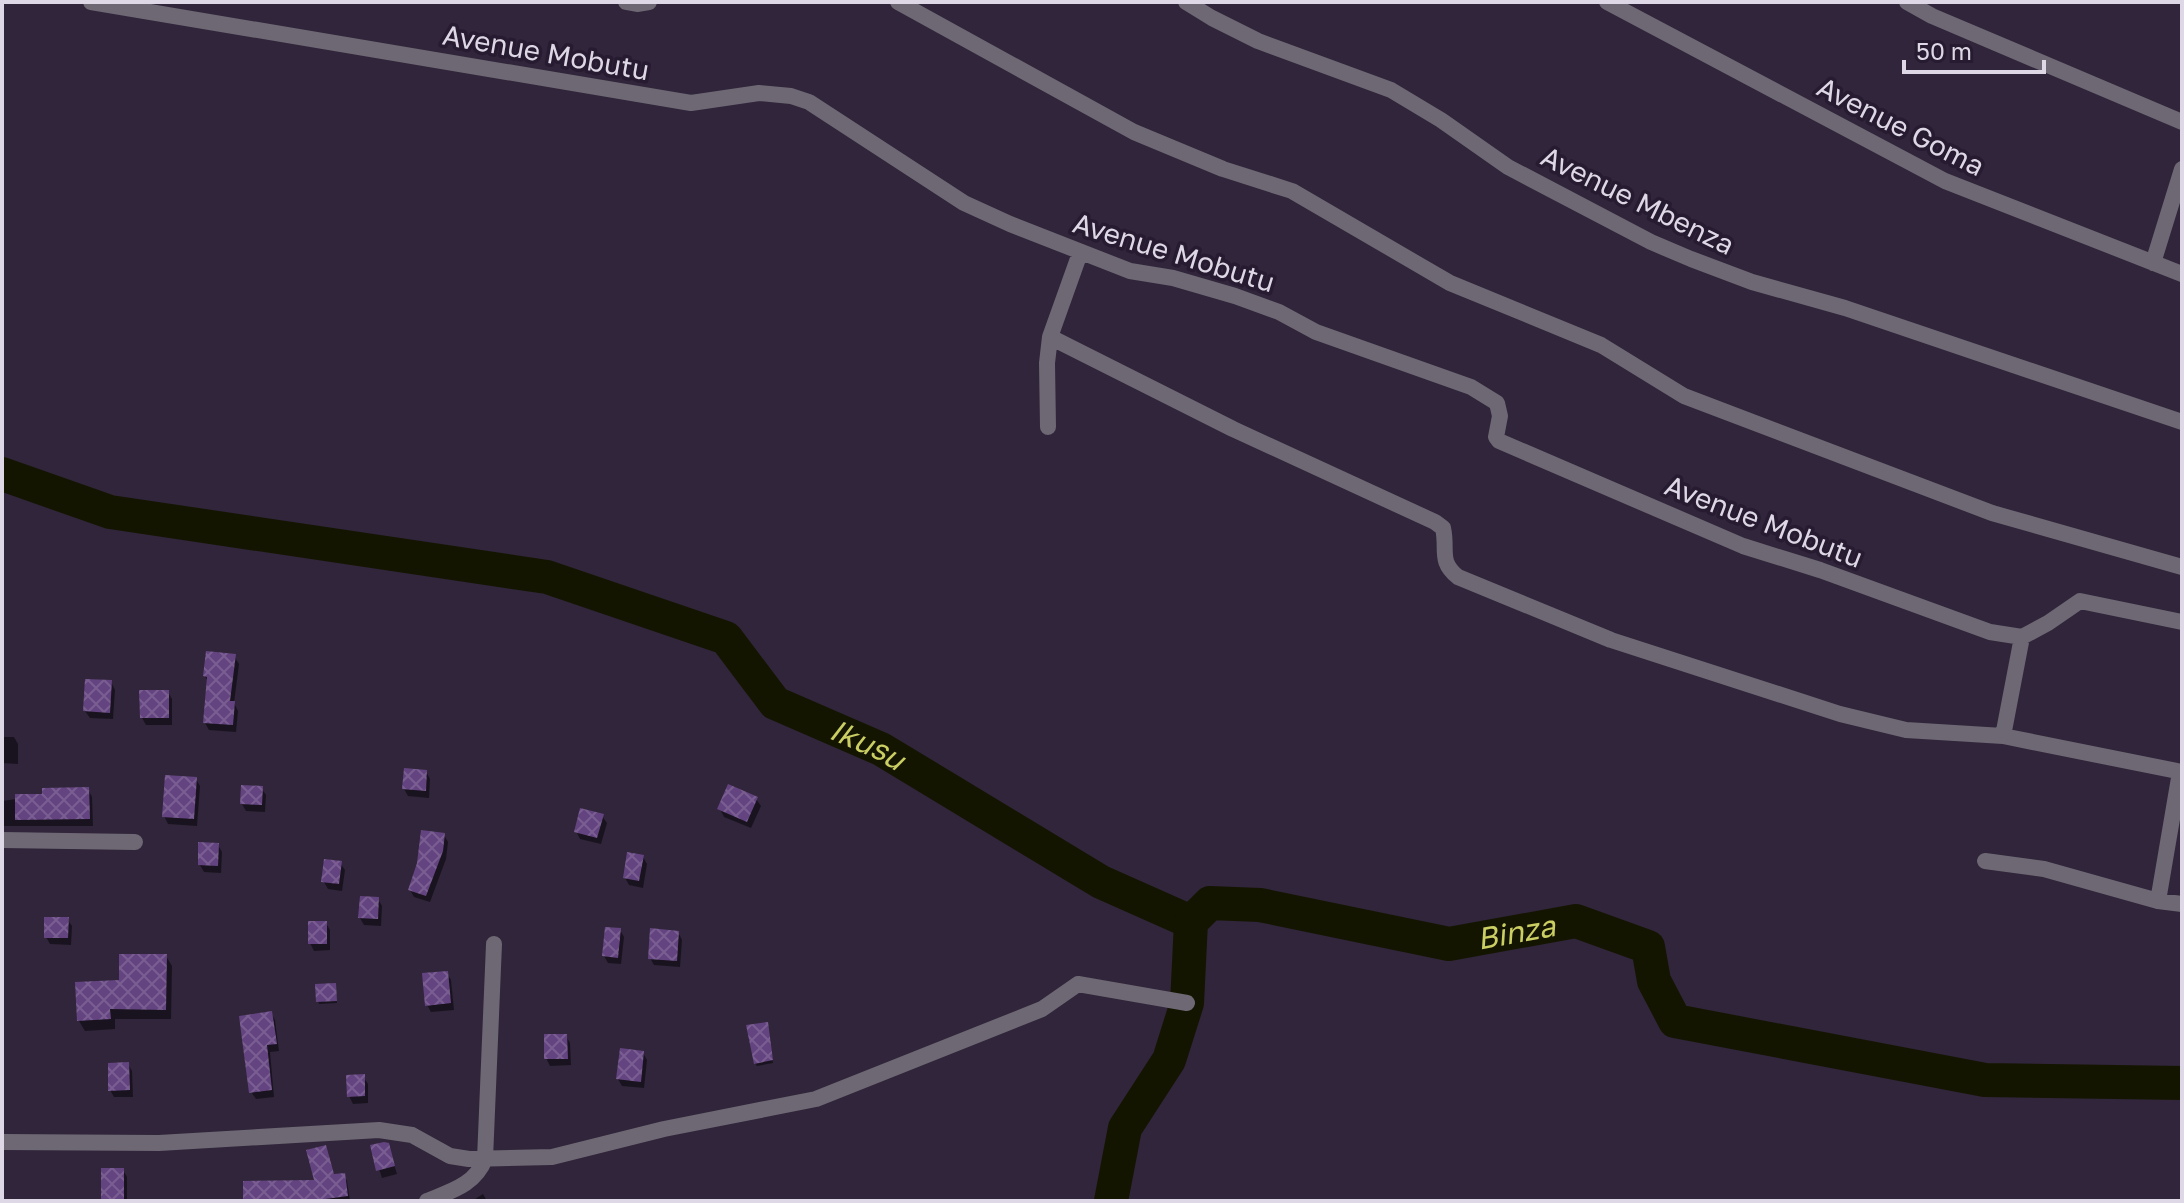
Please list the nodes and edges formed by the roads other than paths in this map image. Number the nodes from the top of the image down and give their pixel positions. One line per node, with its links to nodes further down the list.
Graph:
1 (91, 2): 10 (street, Avenue Mobutu)
2 (626, 2): 3 (street)
3 (649, 2)
4 (898, 2): 16 (street)
5 (1186, 2): 14 (street, Avenue Mbenza)
6 (1607, 2): 11 (street, Avenue Goma)
7 (1907, 2): 8 (street)
8 (2182, 122)
9 (2182, 169): 11 (street)
10 (1080, 253): 13 (street); 18 (street, Avenue Mobutu)
11 (2153, 263): 12 (street, Avenue Goma)
12 (2182, 274)
13 (1050, 337): 15 (street); 19 (street)
14 (2182, 422)
15 (1048, 427)
16 (2182, 567)
17 (2182, 622): 18 (street)
18 (2022, 637): 19 (street)
19 (2003, 736): 20 (street)
20 (2181, 772): 24 (street)
21 (2, 840): 22 (street)
22 (135, 842)
23 (1985, 861): 24 (street)
24 (2158, 901): 25 (street)
25 (2182, 904)
26 (494, 944): 29 (street)
27 (1187, 1003): 29 (street)
28 (2, 1142): 29 (street)
29 (485, 1159): 30 (street)
30 (427, 1201)

